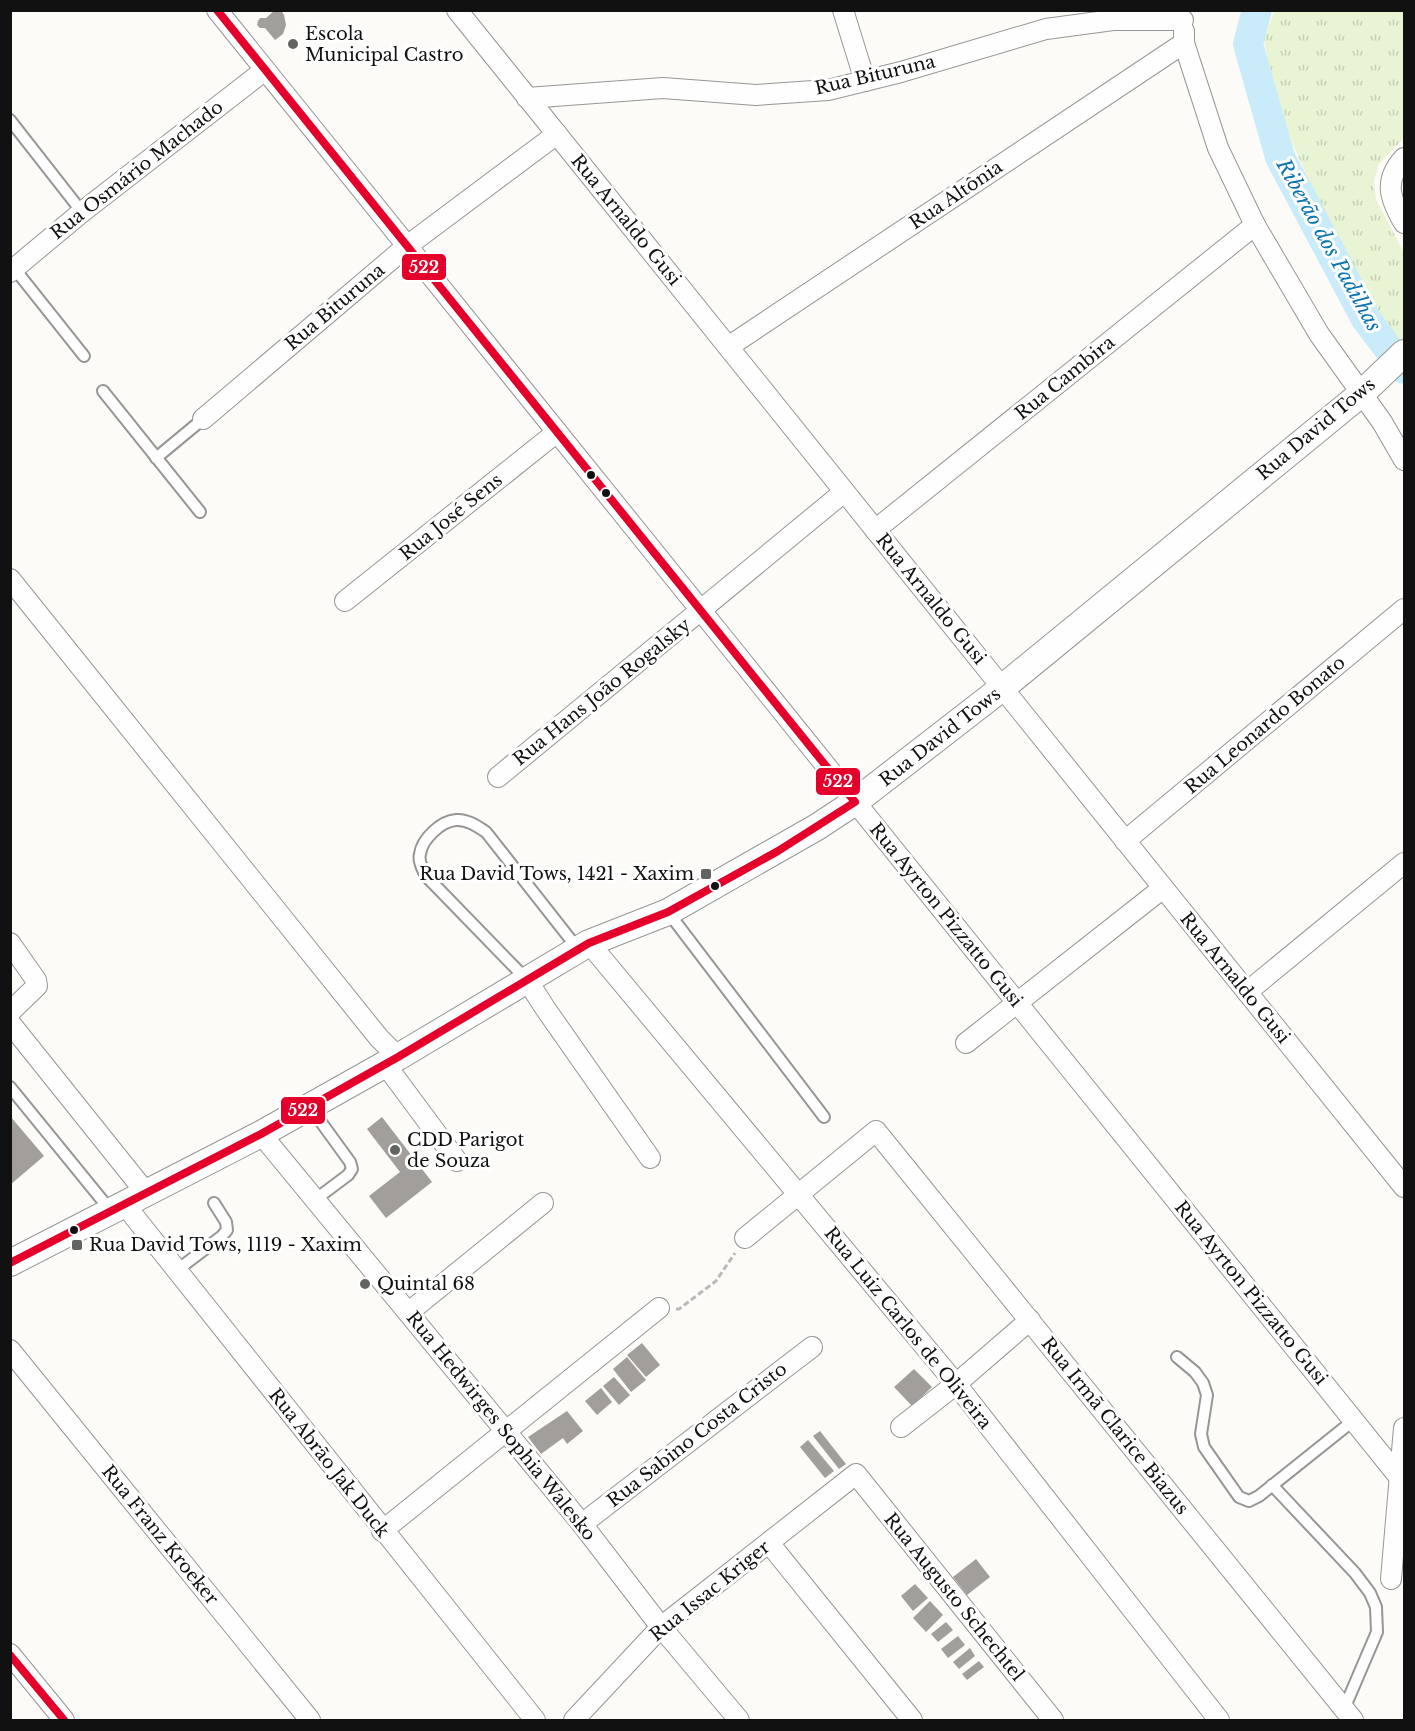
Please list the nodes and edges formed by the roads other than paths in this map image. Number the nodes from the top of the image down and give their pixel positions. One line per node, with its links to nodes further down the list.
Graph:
1 (217, 10): 6 (street, Rua Ayrton Pizzatto Gusi)
2 (457, 10): 8 (street, Rua Arnaldo Gusi)
3 (843, 10): 7 (street)
4 (1186, 15): 5 (street); 7 (street, Rua Bituruna)
5 (1184, 43): 14 (street); 17 (street, Rua Altônia)
6 (265, 70): 12 (street, Rua Osmário Machado); 15 (street, Rua Ayrton Pizzatto Gusi)
7 (864, 81): 8 (street, Rua Bituruna)
8 (527, 98): 10 (street, Rua Arnaldo Gusi)
9 (10, 120): 12 (lane)
10 (556, 134): 15 (street, Rua Bituruna); 17 (street, Rua Arnaldo Gusi)
11 (1404, 158): 13 (street)
12 (82, 212): 16 (street, Rua Osmário Machado)
13 (1404, 223)
14 (1255, 225): 20 (street); 28 (street, Rua Cambira)
15 (407, 246): 22 (street, Rua Bituruna); 23 (street, Rua Ayrton Pizzatto Gusi)
16 (12, 270): 19 (lane)
17 (728, 347): 26 (street, Rua Arnaldo Gusi)
18 (1404, 352): 20 (street, Rua David Tows)
19 (84, 356)
20 (1370, 386): 25 (street); 33 (street, Rua David Tows)
21 (103, 391): 24 (lane)
22 (202, 419): 24 (lane)
23 (557, 432): 30 (street, Rua José Sens); 32 (street, Rua Ayrton Pizzatto Gusi)
24 (156, 458): 27 (lane)
25 (1404, 460)
26 (844, 492): 28 (street, Rua Arnaldo Gusi); 32 (street, Rua Hans João Rogalsky)
27 (201, 512)
28 (876, 530): 33 (street, Rua Arnaldo Gusi)
29 (10, 579): 48 (street)
30 (345, 601)
31 (1404, 609): 36 (street, Rua Leonardo Bonato)
32 (700, 610): 34 (street, Rua Hans João Rogalsky); 35 (street, Rua Ayrton Pizzatto Gusi)
33 (1002, 688): 35 (street, Rua David Tows); 36 (street, Rua Arnaldo Gusi)
34 (498, 777)
35 (855, 802): 39 (street, Rua David Tows); 44 (street, Rua Ayrton Pizzatto Gusi)
36 (1125, 841): 38 (street, Rua Arnaldo Gusi)
37 (1404, 863): 43 (street)
38 (1163, 888): 43 (street, Rua Arnaldo Gusi); 44 (street)
39 (668, 912): 40 (street, Rua David Tows); 51 (lane)
40 (584, 946): 42 (street, Rua David Tows); 42 (lane); 57 (street, Rua Luiz Carlos de Oliveira)
41 (13, 950): 45 (street)
42 (527, 980): 48 (street, Rua David Tows); 53 (street)
43 (1247, 992): 55 (street, Rua Arnaldo Gusi)
44 (1017, 1003): 47 (street); 72 (street, Rua Ayrton Pizzatto Gusi)
45 (10, 1012)
46 (10, 1023): 56 (street)
47 (966, 1043)
48 (391, 1060): 50 (street, Rua David Tows); 54 (street)
49 (10, 1087): 61 (lane)
50 (310, 1106): 52 (street, Rua David Tows); 58 (lane)
51 (824, 1117)
52 (261, 1134): 56 (street, Rua David Tows); 58 (street, Rua Hedwirges Sophia Walesko)
53 (650, 1158)
54 (457, 1161)
55 (1404, 1187)
56 (147, 1194): 61 (street, Rua David Tows)
57 (799, 1195): 62 (street); 67 (street, Rua Irmã Clarice Biazus); 71 (street, Rua Luiz Carlos de Oliveira)
58 (316, 1200): 66 (street, Rua Hedwirges Sophia Walesko)
59 (214, 1203): 64 (lane)
60 (543, 1203): 66 (street)
61 (118, 1208): 63 (street, Rua David Tows); 64 (street, Rua Abrão Jak Duck)
62 (745, 1238)
63 (10, 1263)
64 (176, 1270): 80 (street, Rua Abrão Jak Duck)
65 (659, 1308): 75 (street)
66 (409, 1312): 75 (street, Rua Hedwirges Sophia Walesko)
67 (1030, 1320): 71 (street); 85 (street, Rua Irmã Clarice Biazus)
68 (812, 1347): 79 (street, Rua Sabino Costa Cristo)
69 (10, 1350): 87 (street, Rua Franz Kroeker)
70 (1177, 1357): 78 (lane)
71 (956, 1384): 73 (street); 93 (street, Rua Luiz Carlos de Oliveira)
72 (1354, 1420): 77 (street, Rua Ayrton Pizzatto Gusi); 78 (lane)
73 (901, 1427)
74 (1404, 1428): 77 (street)
75 (506, 1431): 79 (street, Rua Hedwirges Sophia Walesko); 80 (street)
76 (856, 1474): 81 (street, Rua Issac Kriger); 92 (street, Rua Augusto Schechtel)
77 (1402, 1480): 82 (street)
78 (1272, 1485): 85 (lane)
79 (582, 1524): 83 (street, Rua Hedwirges Sophia Walesko)
80 (382, 1531): 88 (street, Rua Abrão Jak Duck)
81 (768, 1543): 83 (street, Rua Issac Kriger); 91 (street)
82 (1391, 1579)
83 (662, 1627): 89 (street, Rua Issac Kriger); 90 (street, Rua Hedwirges Sophia Walesko)
84 (10, 1653): 86 (street)
85 (1348, 1715)
86 (64, 1720)
87 (310, 1720)
88 (535, 1720)
89 (574, 1720)
90 (739, 1720)
91 (912, 1720)
92 (1053, 1720)
93 (1219, 1720)

